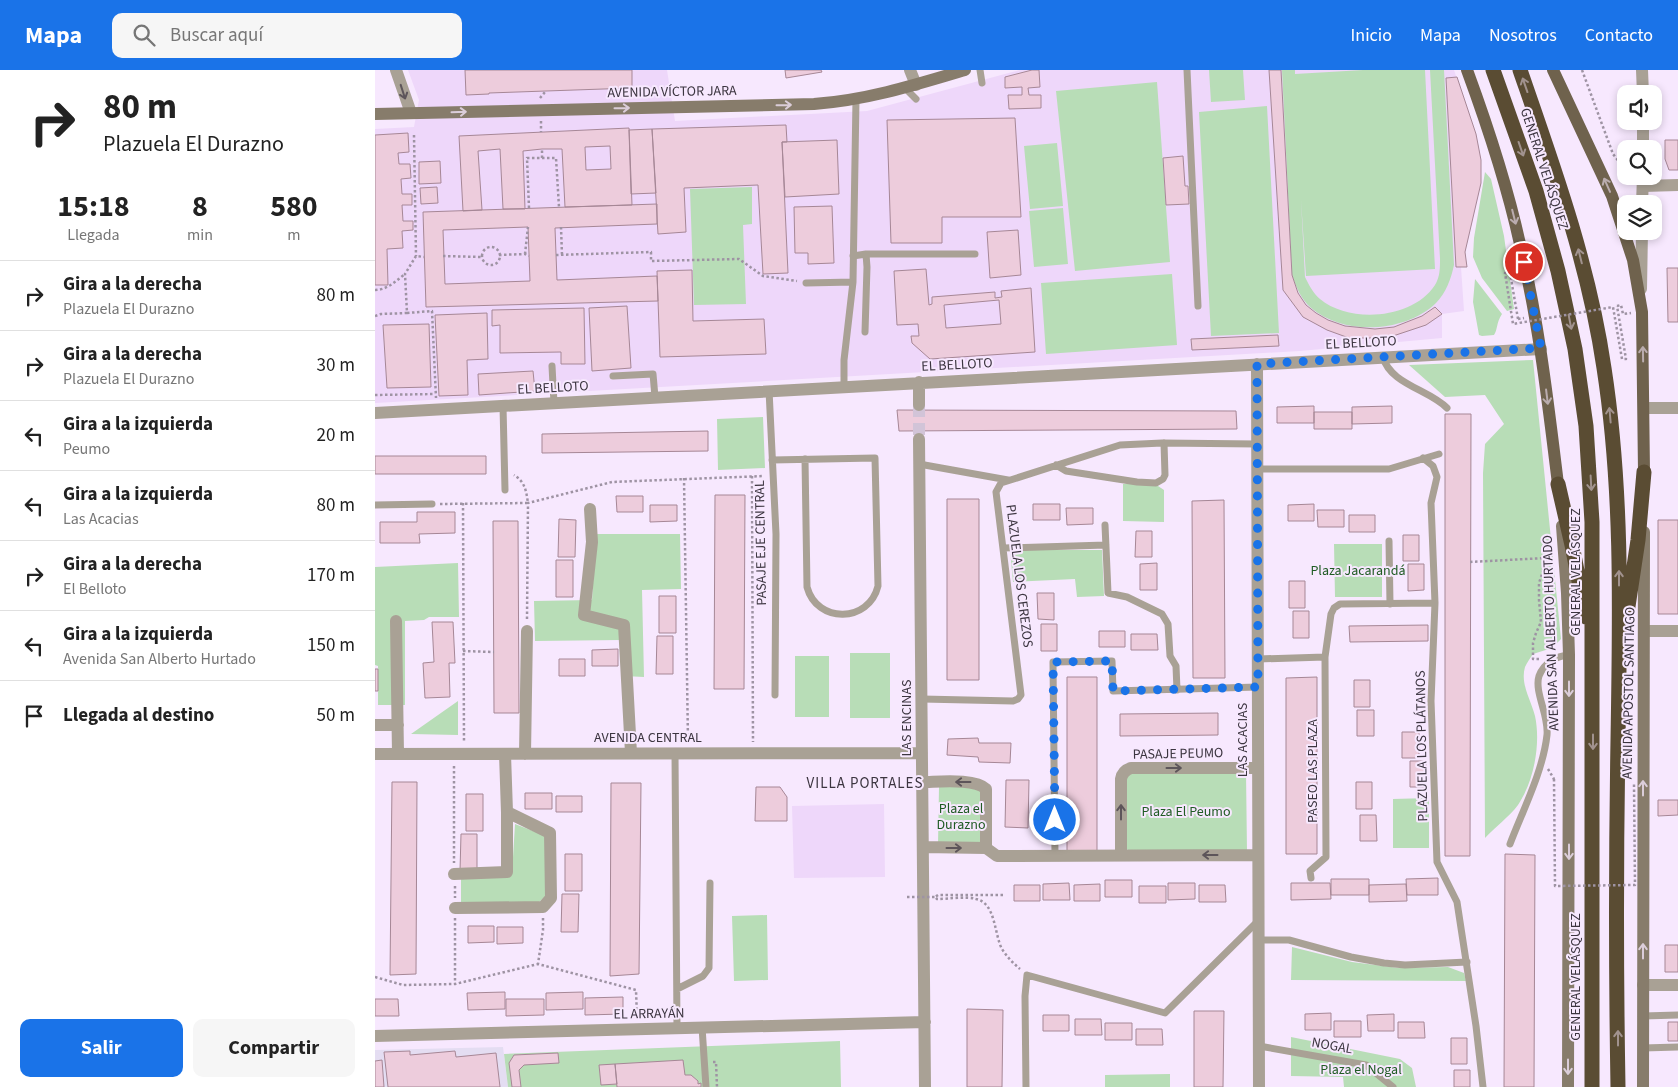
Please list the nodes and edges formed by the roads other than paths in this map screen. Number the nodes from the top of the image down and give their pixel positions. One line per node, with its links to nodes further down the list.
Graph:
1 (396, 70): 16 (street, one-way to 16)
2 (910, 70): 13 (street)
3 (965, 70): 13 (main road, AVENIDA VÍCTOR JARA)
4 (981, 70): 11 (lane)
5 (1187, 70): 27 (lane)
6 (1467, 70): 29 (main road, AVENIDA SAN ALBERTO HURTADO, one-way to 29)
7 (1493, 70): 74 (highway, GENERAL VELÁSQUEZ, one-way to 74)
8 (1520, 70): 76 (highway, GENERAL VELÁSQUEZ, one-way to 8)
9 (1553, 70): 26 (main road, one-way to 9)
10 (1642, 70): 12 (street)
11 (982, 83)
12 (1643, 85)
13 (911, 87): 14 (main road, AVENIDA VÍCTOR JARA); 15 (lane)
14 (856, 99): 16 (main road, AVENIDA VÍCTOR JARA, one-way to 14); 23 (lane)
15 (916, 99)
16 (411, 113): 17 (main road, AVENIDA VÍCTOR JARA)
17 (375, 114)
18 (1662, 183): 19 (street)
19 (1678, 185)
20 (1642, 240): 26 (street)
21 (866, 254): 22 (lane); 23 (lane); 28 (lane)
22 (975, 254)
23 (853, 256): 24 (lane)
24 (853, 282): 25 (lane); 35 (lane)
25 (806, 283)
26 (1641, 305): 42 (main road, AVENIDA APOSTOL SANTIAGO, one-way to 26)
27 (1198, 306)
28 (865, 332)
29 (1541, 348): 30 (street, EL BELLOTO); 57 (main road, AVENIDA SAN ALBERTO HURTADO, one-way to 57)
30 (1383, 357): 31 (street, EL BELLOTO); 41 (lane)
31 (1257, 364): 34 (street, EL BELLOTO); 47 (street, LAS ACACIAS)
32 (552, 366): 38 (lane)
33 (613, 376): 37 (lane)
34 (919, 382): 35 (street, EL BELLOTO); 39 (street)
35 (844, 386): 36 (street, EL BELLOTO)
36 (769, 390): 37 (street, EL BELLOTO); 51 (lane, PASAJE EJE CENTRAL)
37 (655, 397): 38 (street, EL BELLOTO)
38 (554, 403): 40 (street, EL BELLOTO)
39 (919, 405)
40 (503, 406): 44 (street, EL BELLOTO); 58 (lane)
41 (1447, 408)
42 (1644, 408): 43 (street); 55 (main road, AVENIDA APOSTOL SANTIAGO)
43 (1678, 408)
44 (375, 413)
45 (919, 439): 52 (street, LAS ENCINAS)
46 (1165, 443): 47 (lane); 53 (lane); 53 (lane)
47 (1257, 444): 54 (street, LAS ACACIAS)
48 (1439, 454): 49 (lane)
49 (1423, 458): 54 (lane); 66 (lane, PLAZUELA LOS PLÁTANOS)
50 (805, 459): 50 (lane); 51 (lane)
51 (772, 460): 79 (lane, PASAJE EJE CENTRAL)
52 (919, 464): 56 (lane); 80 (street, LAS ENCINAS)
53 (1056, 465): 56 (lane)
54 (1257, 468): 75 (street, LAS ACACIAS)
55 (1644, 472): 70 (main road, AVENIDA APOSTOL SANTIAGO); 76 (highway)
56 (1009, 480): 65 (lane, PLAZUELA LOS CEREZOS)
57 (1557, 484): 72 (main road, AVENIDA SAN ALBERTO HURTADO); 74 (highway)
58 (505, 490)
59 (432, 504): 60 (lane)
60 (375, 505)
61 (590, 509): 88 (street)
62 (1105, 525): 64 (lane)
63 (1389, 541): 67 (lane)
64 (1106, 545): 65 (lane); 78 (lane)
65 (1004, 548): 80 (lane, PLAZUELA LOS CEREZOS)
66 (1435, 602): 67 (lane); 105 (lane, PLAZUELA LOS PLÁTANOS)
67 (1390, 604): 73 (lane)
68 (396, 621): 82 (street)
69 (527, 631): 87 (street)
70 (1645, 631): 71 (street); 106 (main road, AVENIDA APOSTOL SANTIAGO, one-way to 70)
71 (1678, 631)
72 (1569, 655): 93 (lane); 124 (main road, AVENIDA SAN ALBERTO HURTADO, one-way to 124)
73 (1325, 657): 75 (lane); 100 (lane, PASEO LAS PLAZA)
74 (1593, 658): 125 (highway, GENERAL VELÁSQUEZ, one-way to 125)
75 (1258, 659): 77 (street, LAS ACACIAS)
76 (1619, 661): 126 (highway, GENERAL VELÁSQUEZ, one-way to 76)
77 (1258, 687): 78 (lane); 90 (street, LAS ACACIAS)
78 (1177, 690): 96 (lane)
79 (775, 695)
80 (922, 699): 83 (street, LAS ENCINAS)
81 (375, 725): 82 (street)
82 (398, 725): 85 (street)
83 (922, 753): 89 (street, AVENIDA CENTRAL); 91 (street, LAS ENCINAS)
84 (375, 754): 85 (street, AVENIDA CENTRAL)
85 (398, 754): 86 (street, AVENIDA CENTRAL)
86 (505, 754): 87 (street, AVENIDA CENTRAL); 92 (street)
87 (525, 754): 88 (street, AVENIDA CENTRAL)
88 (631, 754): 89 (street, AVENIDA CENTRAL)
89 (675, 754): 108 (lane)
90 (1258, 768): 97 (street, PASAJE PEUMO, one-way to 90); 98 (street, LAS ACACIAS)
91 (922, 782): 94 (street, LAS ENCINAS); 95 (street, one-way to 91)
92 (507, 812): 99 (street); 102 (street)
93 (1510, 844)
94 (923, 848): 95 (street, one-way to 95); 111 (street, LAS ENCINAS)
95 (986, 848): 96 (street)
96 (1055, 855): 97 (street)
97 (1121, 855): 98 (street, one-way to 97)
98 (1258, 855): 103 (street, LAS ACACIAS)
99 (455, 874)
100 (1311, 878)
101 (710, 883): 108 (lane)
102 (455, 908)
103 (1259, 921): 104 (street, LAS ACACIAS); 120 (lane)
104 (1259, 940): 105 (lane); 115 (street, LAS ACACIAS)
105 (1467, 962): 123 (lane, PLAZUELA LOS PLÁTANOS)
106 (1643, 985): 107 (street); 110 (main road, AVENIDA APOSTOL SANTIAGO)
107 (1678, 985)
108 (677, 989): 113 (lane)
109 (1678, 1015): 110 (lane)
110 (1643, 1016): 117 (main road, AVENIDA APOSTOL SANTIAGO)
111 (925, 1022): 112 (street, EL ARRAYÁN); 119 (street, LAS ENCINAS)
112 (702, 1027): 113 (street, EL ARRAYÁN); 118 (lane)
113 (677, 1028): 114 (street, EL ARRAYÁN)
114 (375, 1036)
115 (1259, 1046): 121 (street, LAS ACACIAS); 122 (lane, NOGAL)
116 (1678, 1047): 117 (lane)
117 (1643, 1048): 127 (main road, AVENIDA APOSTOL SANTIAGO)
118 (706, 1087)
119 (925, 1087)
120 (1026, 1087)
121 (1259, 1087)
122 (1393, 1087)
123 (1483, 1087)
124 (1568, 1087)
125 (1592, 1087)
126 (1618, 1087)
127 (1643, 1087)

